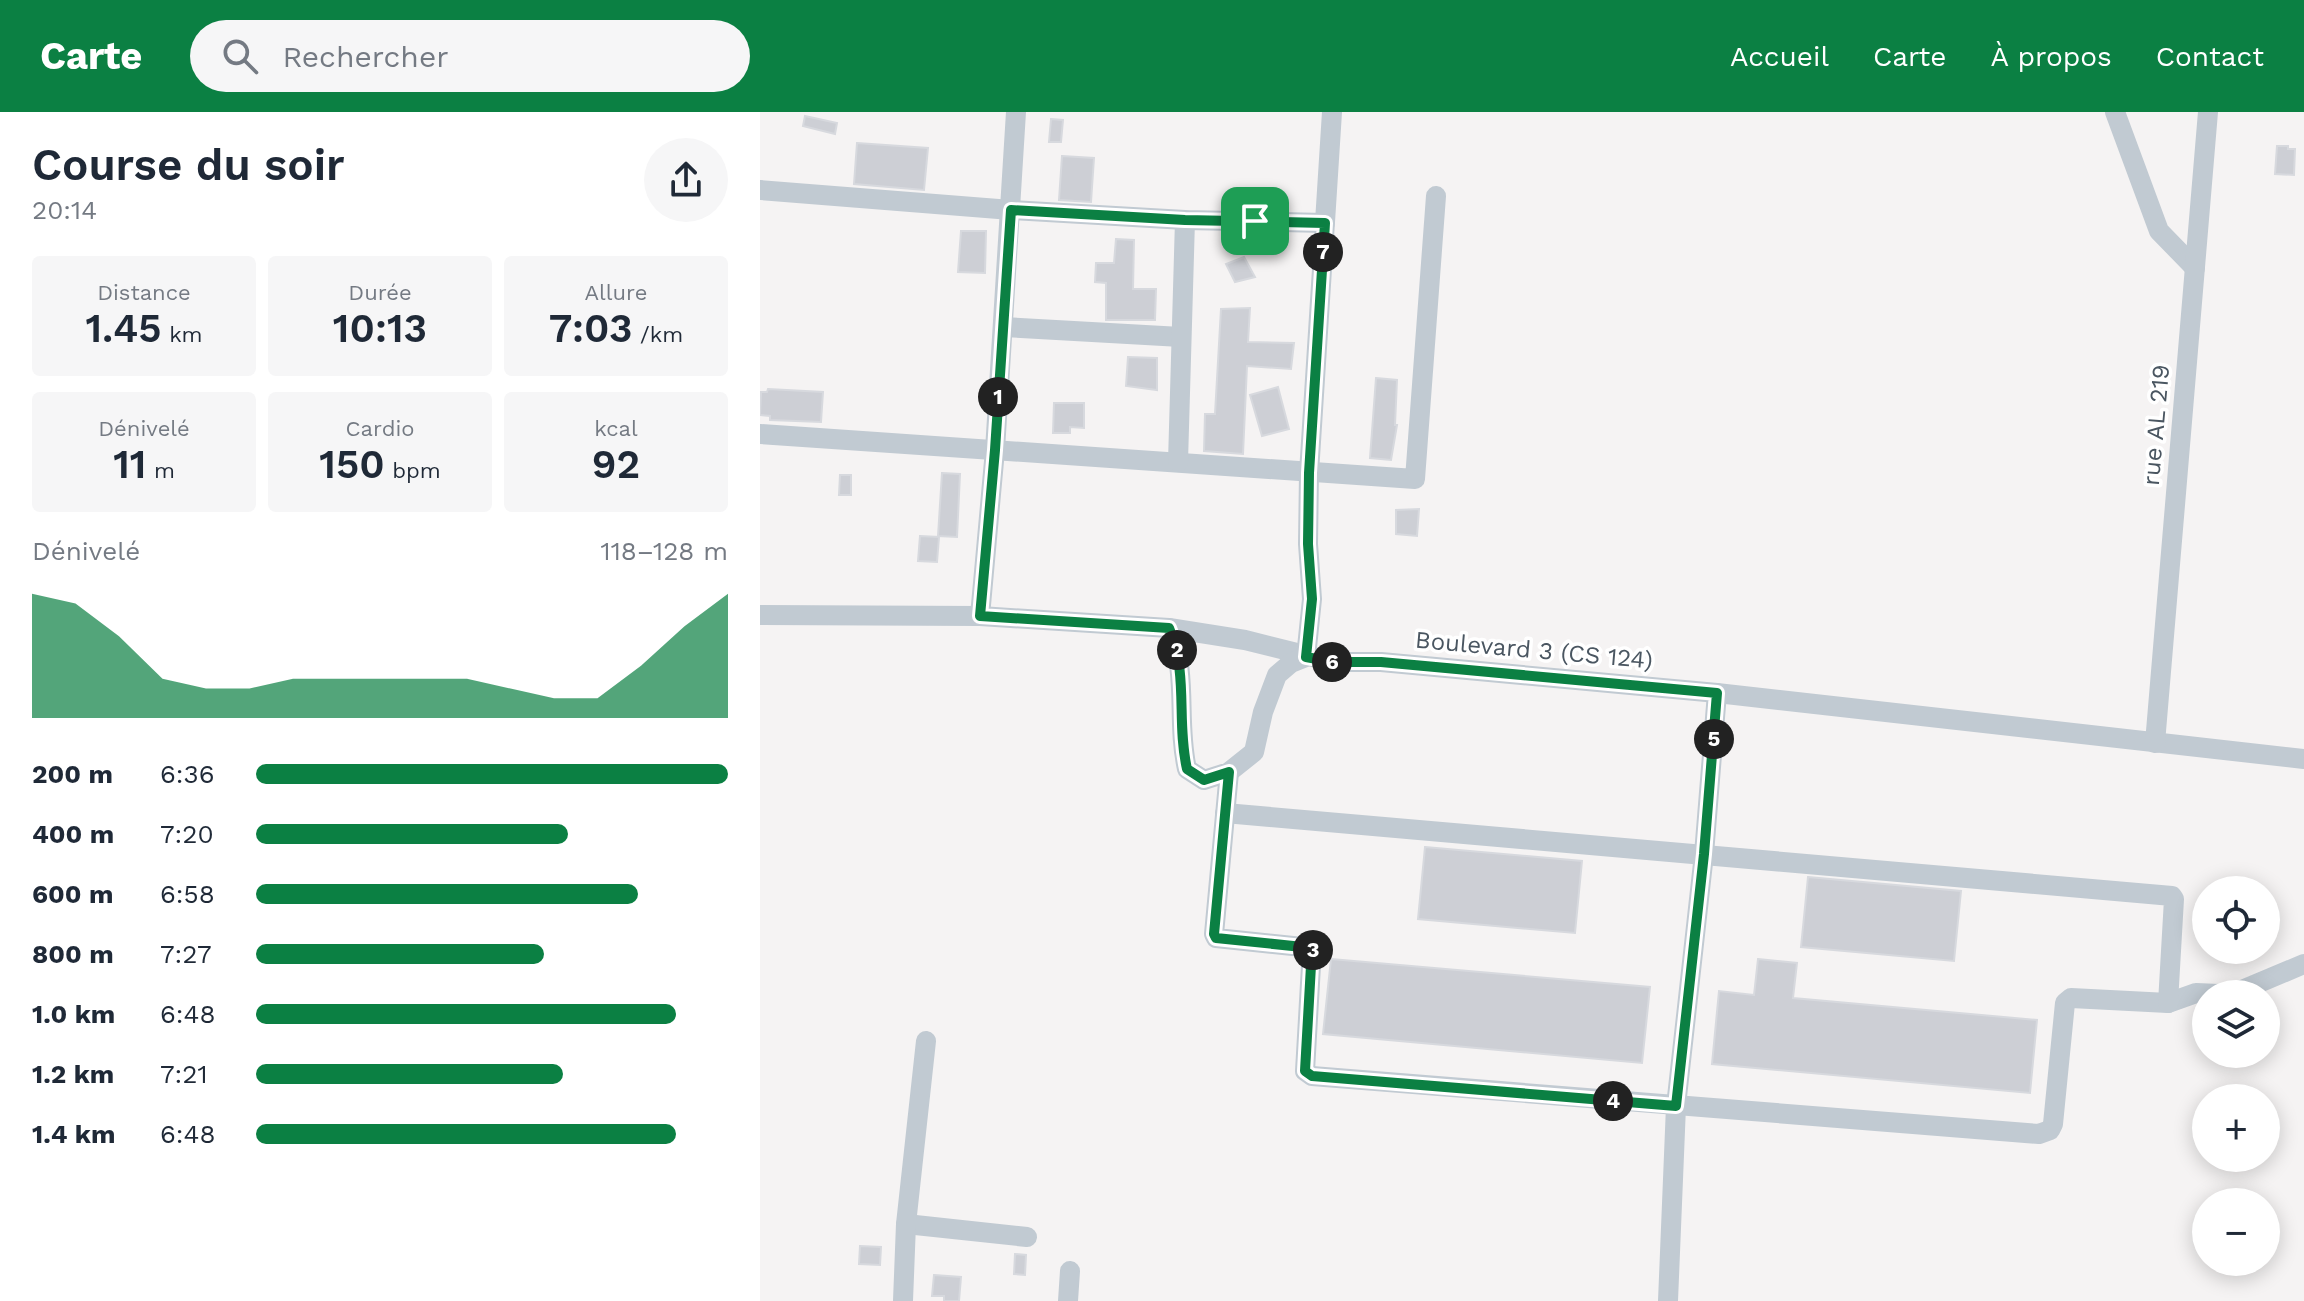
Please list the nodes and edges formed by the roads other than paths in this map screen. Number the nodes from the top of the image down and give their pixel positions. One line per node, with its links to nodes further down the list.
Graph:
1 (1016, 112): 7 (street)
2 (1332, 112): 9 (street)
3 (2115, 112): 10 (street)
4 (2208, 112): 10 (street, rue AL 219)
5 (760, 190): 7 (street)
6 (1436, 196): 16 (street)
7 (1011, 210): 8 (street); 11 (street)
8 (1185, 220): 9 (street); 12 (street)
9 (1325, 223): 16 (street)
10 (2195, 268): 22 (street, rue AL 219)
11 (1003, 327): 12 (street); 14 (street)
12 (1181, 337): 15 (street)
13 (760, 434): 14 (street)
14 (995, 450): 15 (street); 18 (street)
15 (1178, 462): 16 (street)
16 (1309, 473): 20 (street)
17 (760, 615): 18 (street, Boulevard 3 (CS 124))
18 (980, 616): 19 (street, Boulevard 3 (CS 124))
19 (1169, 628): 20 (street, Boulevard 3 (CS 124)); 24 (street)
20 (1306, 657): 21 (street, Boulevard 3 (CS 124)); 24 (street)
21 (1717, 693): 22 (street, Boulevard 3 (CS 124)); 26 (street)
22 (2155, 743): 23 (street, Boulevard 3 (CS 124))
23 (2304, 759)
24 (1229, 772): 25 (street)
25 (1225, 813): 26 (street); 30 (street)
26 (1704, 854): 28 (street); 30 (street)
27 (2304, 964): 28 (street)
28 (2168, 1003): 30 (street)
29 (926, 1041): 31 (street)
30 (1676, 1106): 36 (street)
31 (906, 1224): 32 (street); 34 (street)
32 (1027, 1237)
33 (1070, 1271): 35 (street)
34 (903, 1301)
35 (1068, 1301)
36 (1668, 1301)

